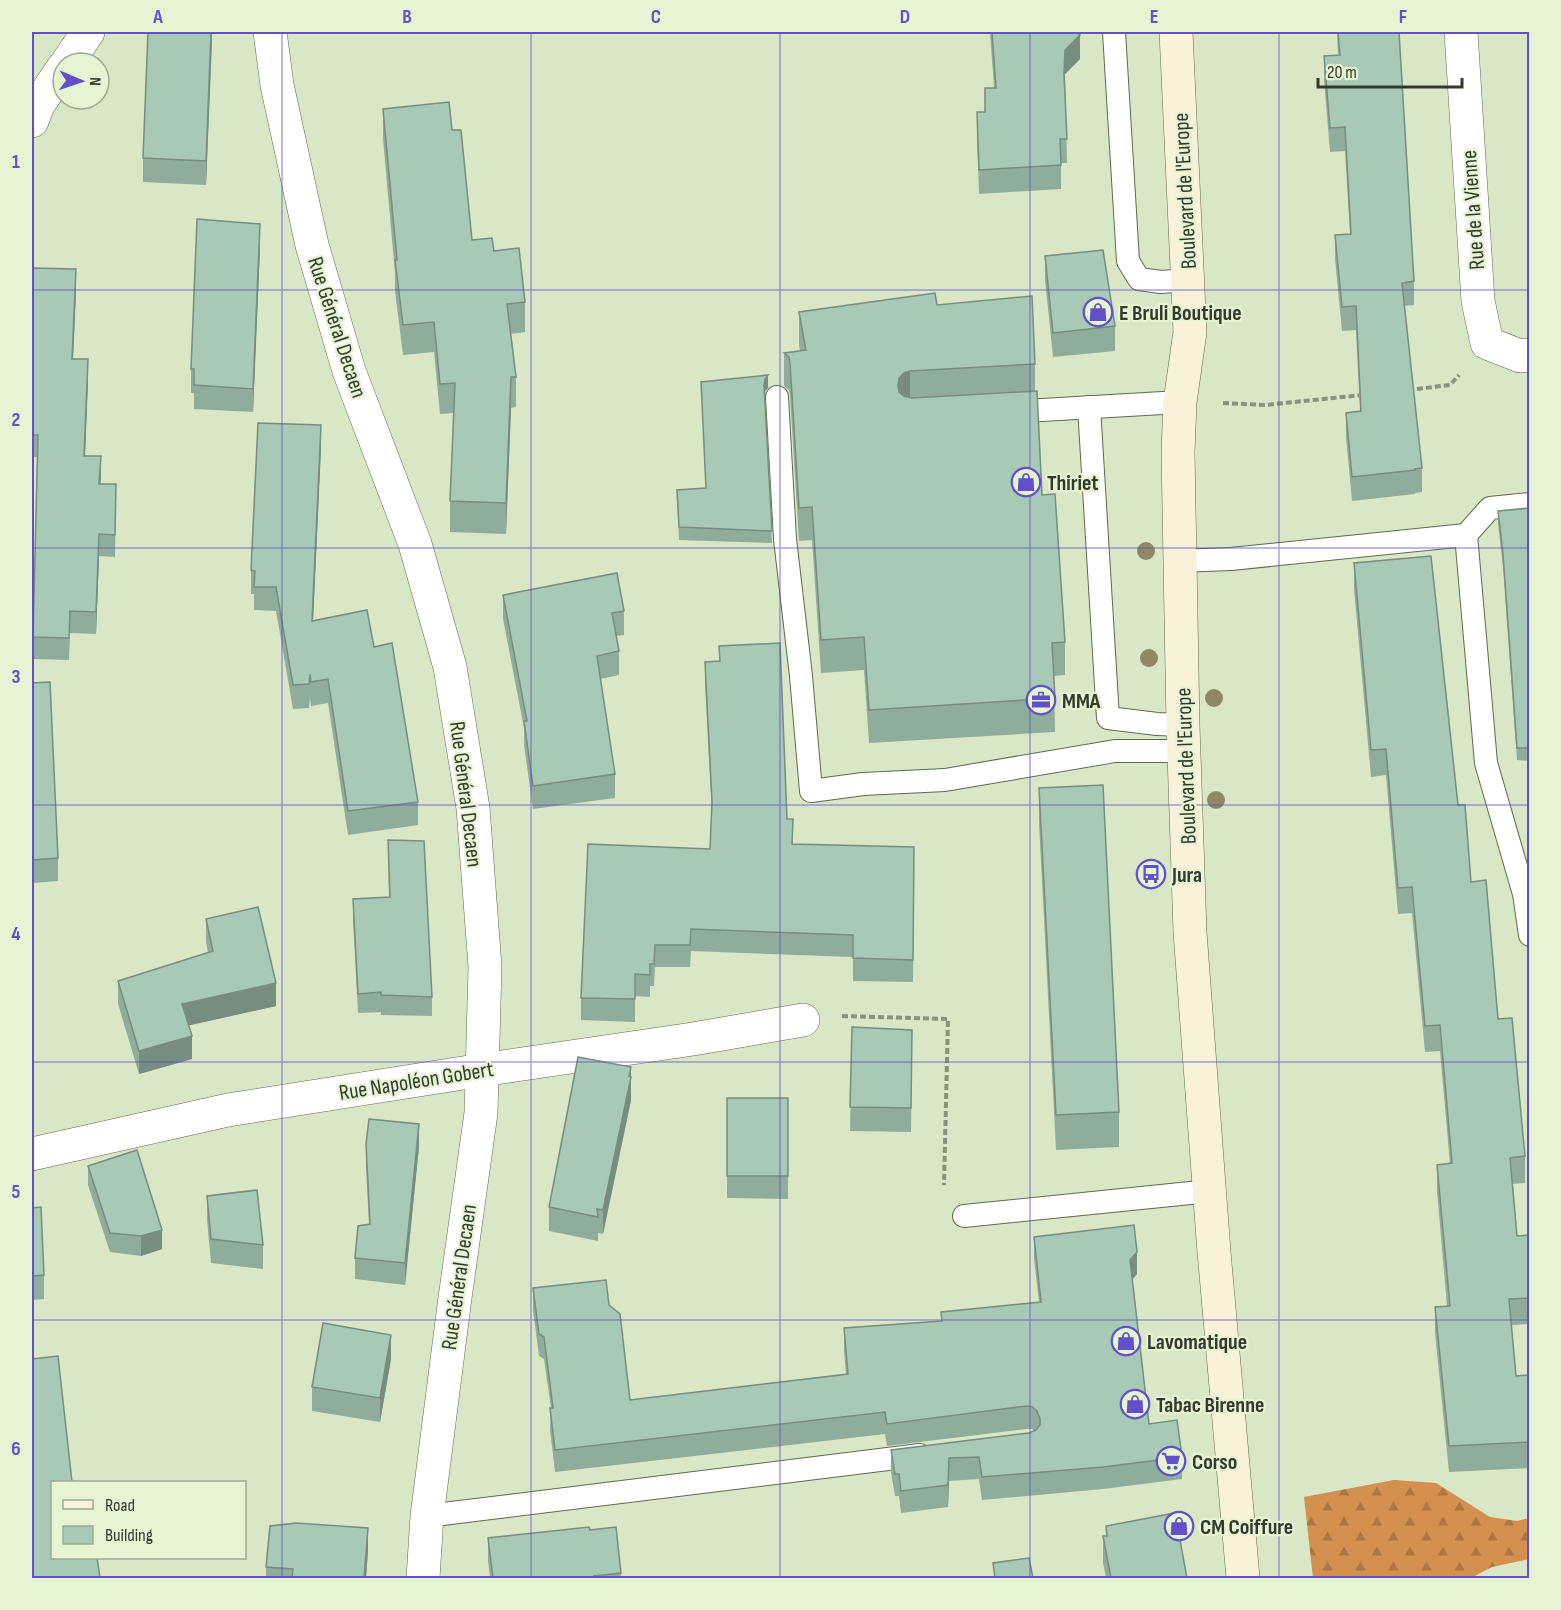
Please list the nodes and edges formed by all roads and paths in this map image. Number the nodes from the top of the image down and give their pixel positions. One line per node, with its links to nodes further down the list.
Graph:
1 (88, 32): 6 (street)
2 (270, 32): 25 (street, Rue Général Decaen)
3 (1114, 32): 9 (lane)
4 (1176, 32): 9 (main road, Boulevard de l'Europe)
5 (1461, 32): 10 (street, Rue de la Vienne)
6 (75, 51)
7 (51, 87): 8 (street)
8 (32, 121)
9 (1189, 280): 15 (main road, Boulevard de l'Europe)
10 (1487, 343): 11 (street); 12 (path)
11 (1530, 355)
12 (1402, 390)
13 (1367, 394): 16 (path)
14 (777, 397): 22 (lane)
15 (1180, 402): 17 (lane); 21 (main road, Boulevard de l'Europe)
16 (1218, 403)
17 (1089, 407): 18 (lane); 22 (lane)
18 (982, 414)
19 (1530, 504): 20 (lane)
20 (1466, 535): 21 (lane); 23 (lane)
21 (1179, 561): 22 (main road, Boulevard de l'Europe)
22 (1184, 738): 27 (main road, Boulevard de l'Europe)
23 (1530, 935)
24 (803, 1020): 25 (street, Rue Napoléon Gobert); 28 (path)
25 (482, 1070): 26 (street, Rue Napoléon Gobert); 30 (street, Rue Général Decaen)
26 (32, 1154)
27 (1210, 1191): 28 (lane); 31 (main road, Boulevard de l'Europe)
28 (964, 1216)
29 (944, 1452): 30 (lane)
30 (427, 1515): 32 (street, Rue Général Decaen)
31 (1240, 1535): 33 (main road, Boulevard de l'Europe); 34 (main road, Boulevard de l'Europe)
32 (423, 1578)
33 (1242, 1578)
34 (1251, 1578)

